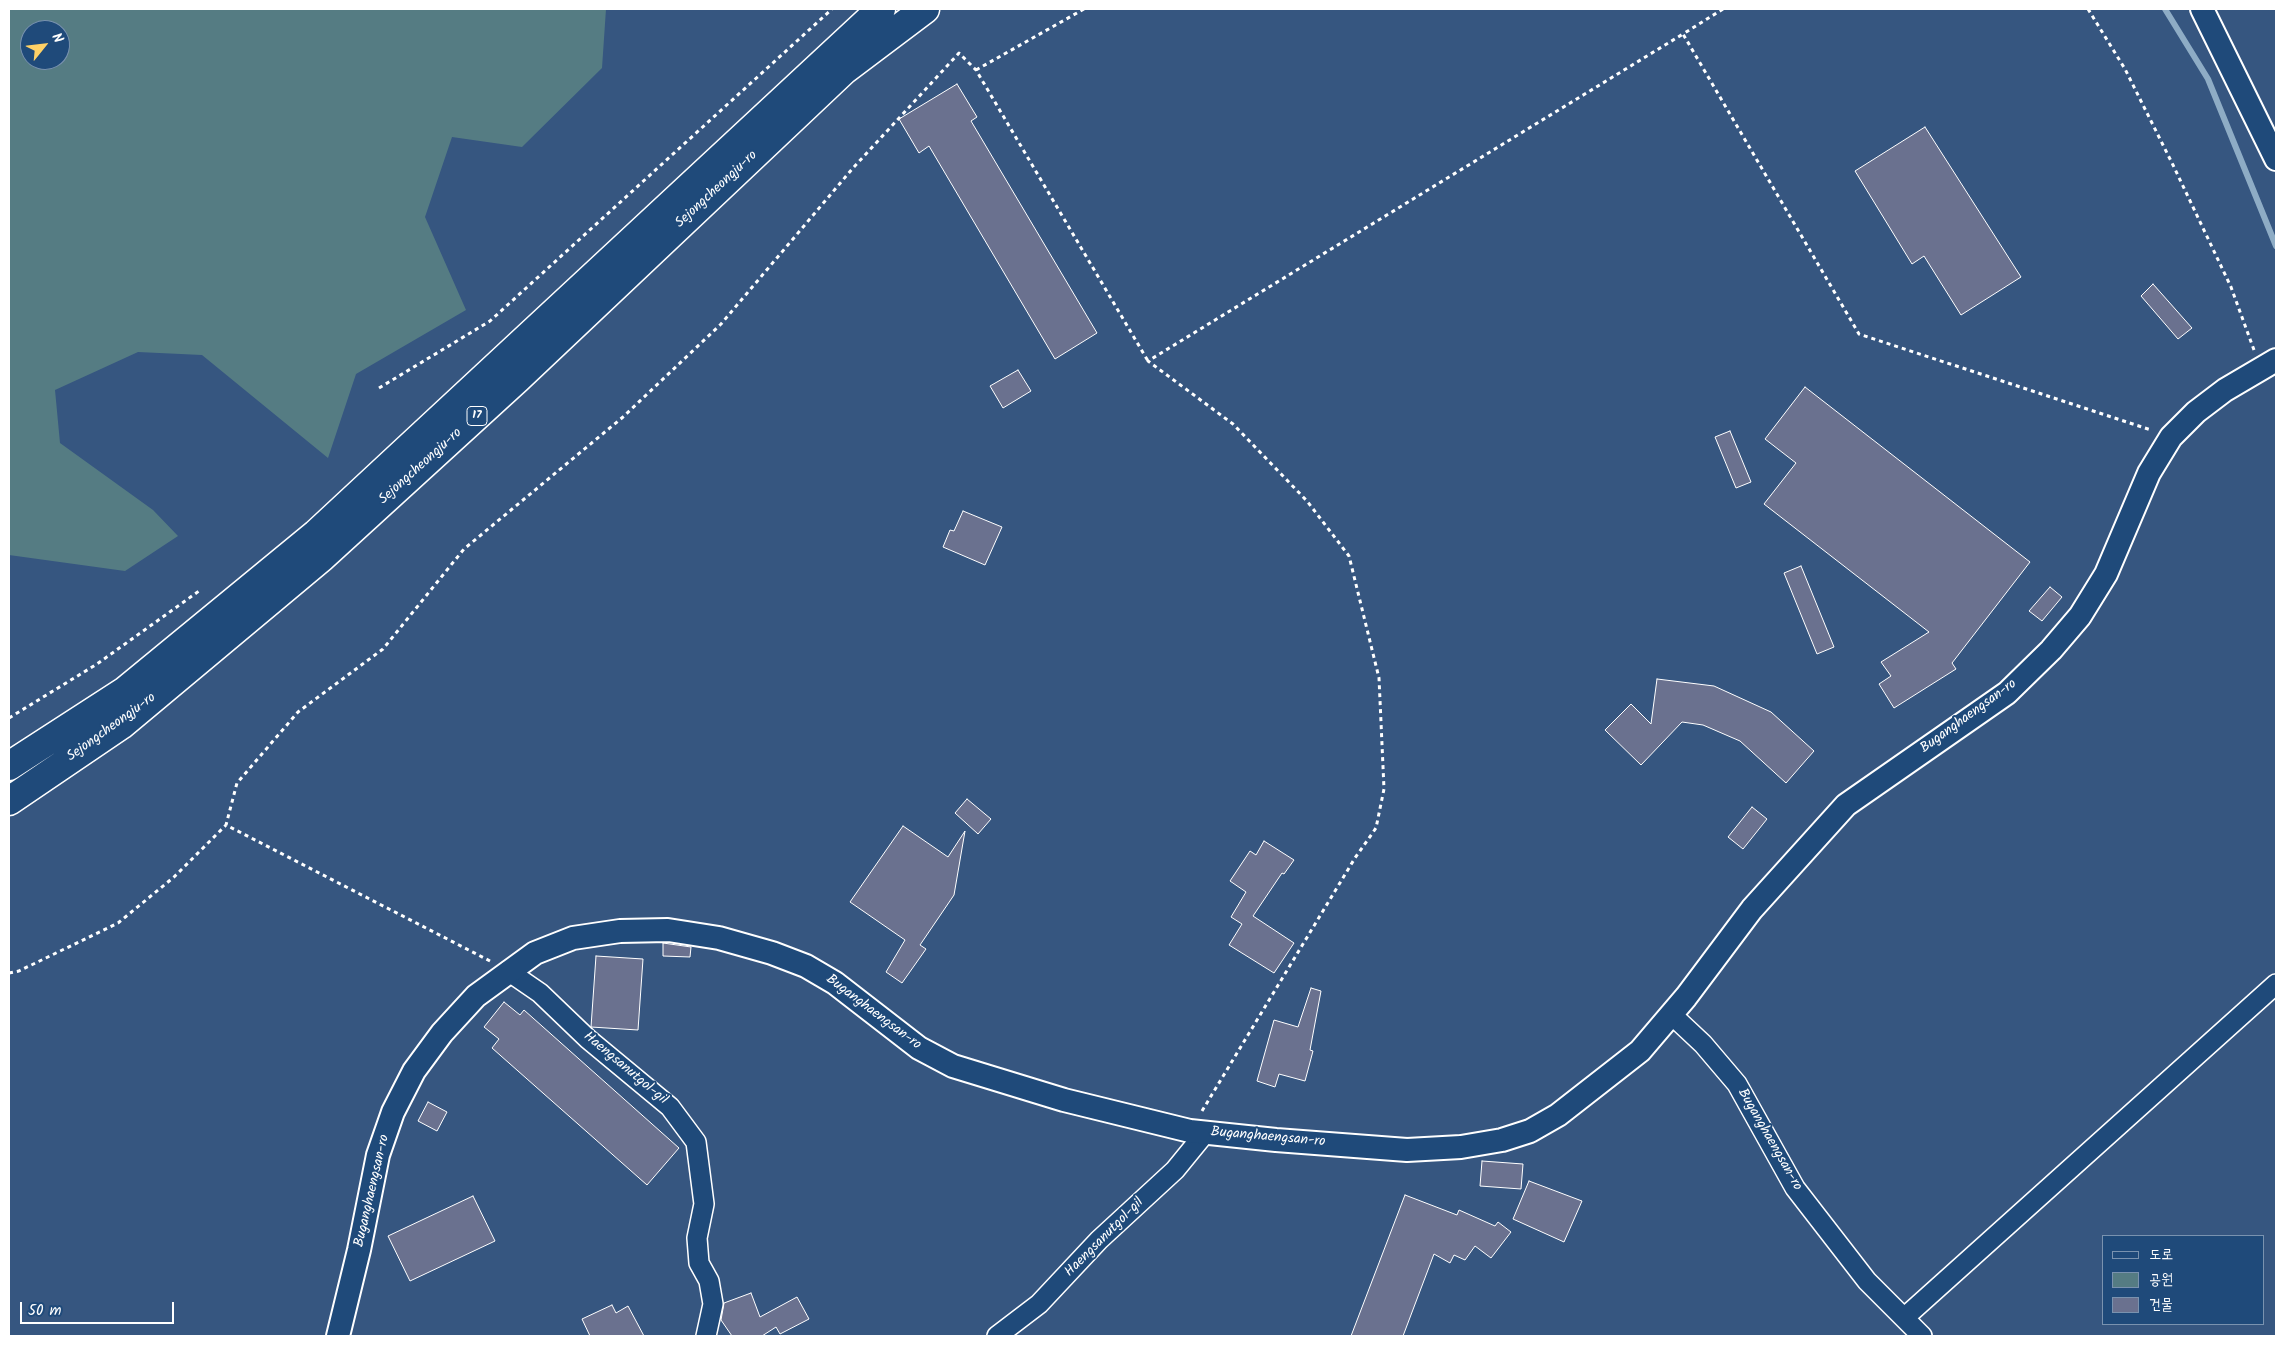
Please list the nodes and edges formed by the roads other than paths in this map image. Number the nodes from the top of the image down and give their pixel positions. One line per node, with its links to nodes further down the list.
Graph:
1 (881, 9): 6 (highway, Sejongcheongju-ro / 17)
2 (925, 9): 7 (highway, Sejongcheongju-ro / 17)
3 (2202, 9): 4 (street)
4 (2276, 159)
5 (2268, 365): 10 (street, Buganghaengsan-ro)
6 (9, 766)
7 (9, 801)
8 (508, 971): 11 (street, Buganghaengsan-ro); 13 (street, Buganghaengsan-ro); 14 (street, Haengsanutgol-gil)
9 (2276, 984): 12 (street)
10 (1671, 1014): 11 (street, Buganghaengsan-ro); 12 (street, Buganghaengsan-ro)
11 (1198, 1132): 15 (street, Haengsanutgol-gil)
12 (1904, 1318): 16 (street, Buganghaengsan-ro)
13 (338, 1336)
14 (706, 1336)
15 (997, 1336)
16 (1922, 1336)

